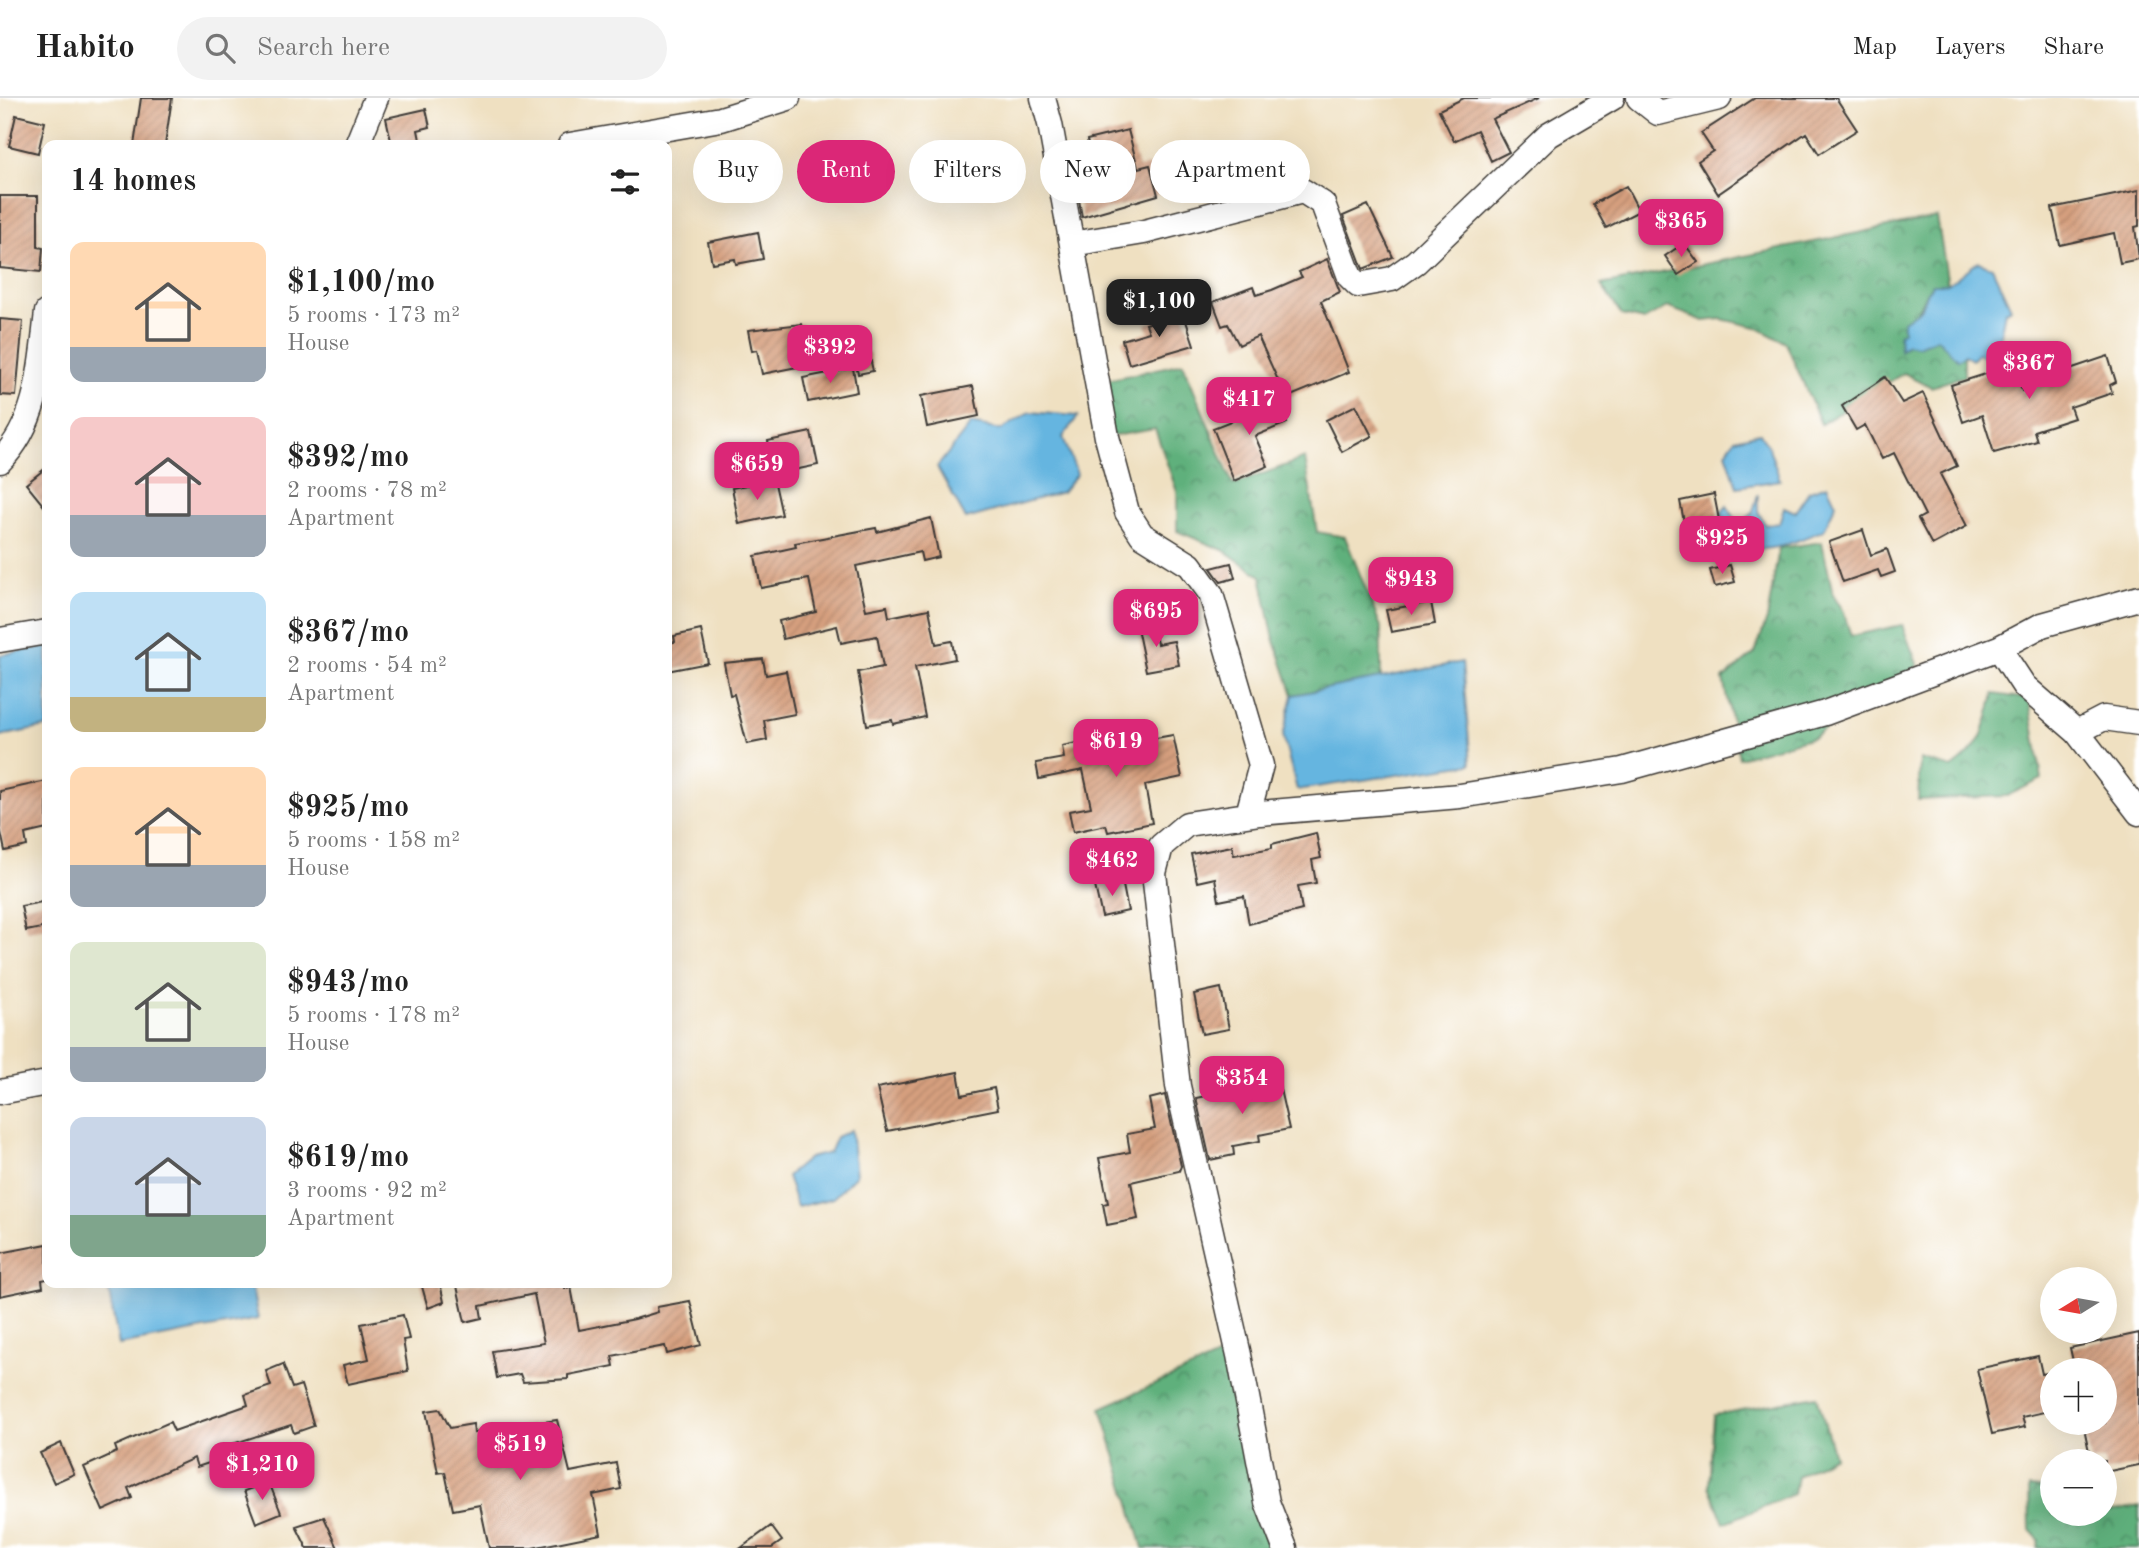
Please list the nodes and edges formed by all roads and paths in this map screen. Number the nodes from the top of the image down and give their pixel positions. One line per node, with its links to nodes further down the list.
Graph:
1 (376, 98): 7 (street)
2 (789, 98): 8 (street)
3 (1043, 98): 9 (street)
4 (1612, 98): 9 (street)
5 (1639, 98): 6 (street)
6 (1720, 98)
7 (359, 140)
8 (598, 140)
9 (1072, 244): 19 (street)
10 (42, 350): 11 (street)
11 (0, 461)
12 (2139, 598): 15 (street)
13 (42, 633): 14 (street)
14 (0, 640)
15 (1999, 648): 17 (street); 19 (street)
16 (2139, 723): 17 (street)
17 (2077, 732): 18 (street)
18 (2139, 813)
19 (1248, 814): 22 (street)
20 (42, 1084): 21 (street)
21 (0, 1092)
22 (1284, 1548)

